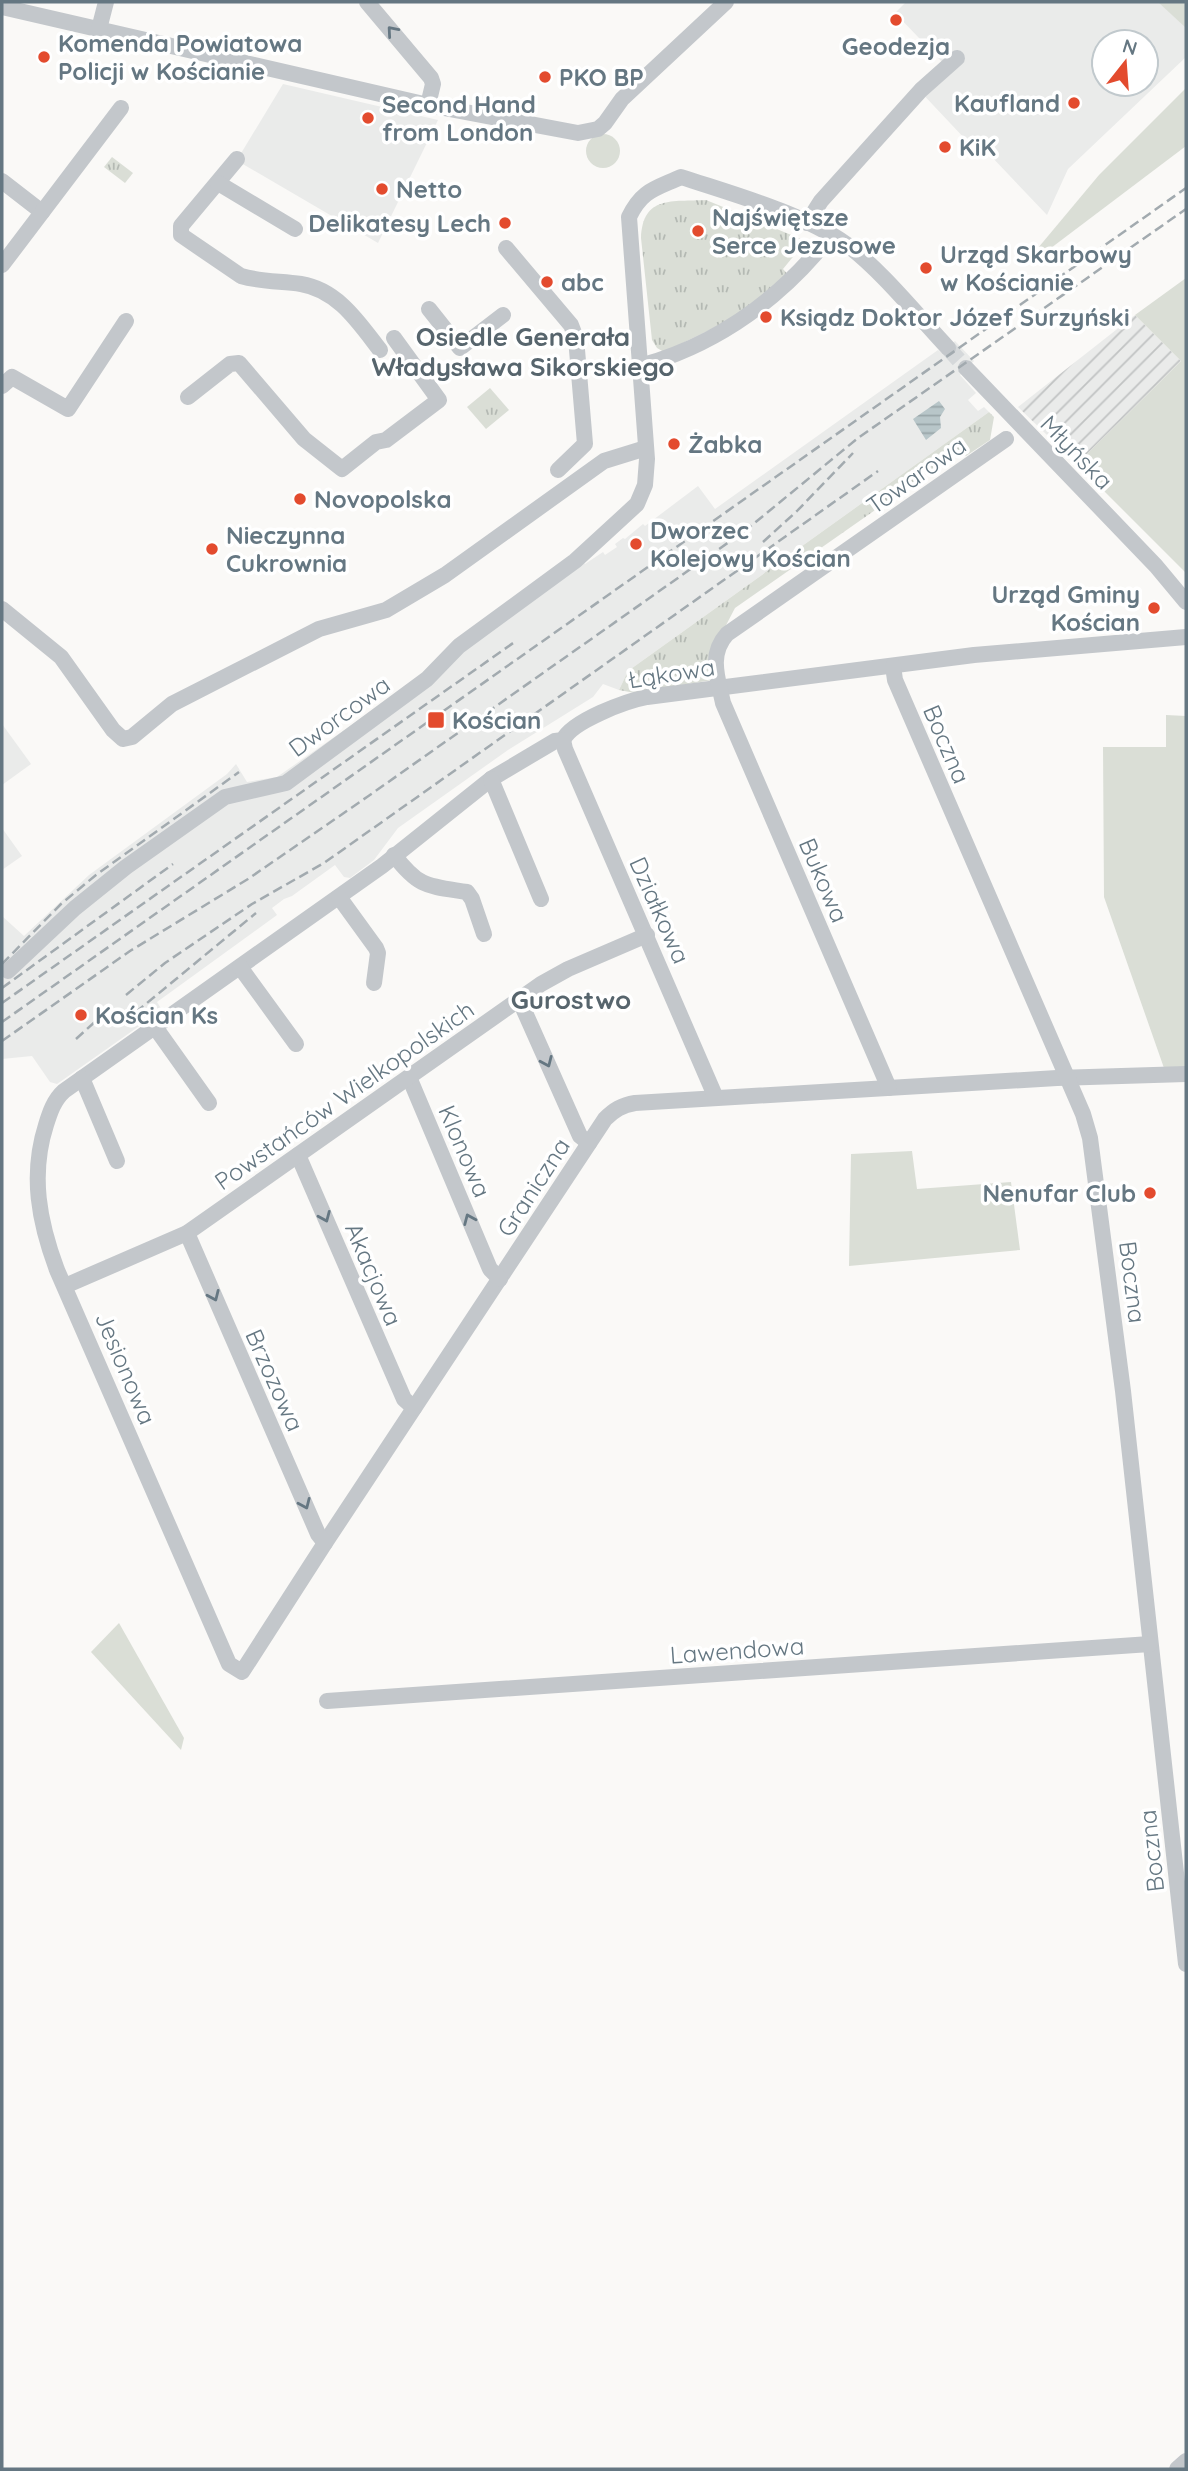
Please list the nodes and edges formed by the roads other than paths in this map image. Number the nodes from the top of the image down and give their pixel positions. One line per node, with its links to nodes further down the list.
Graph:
1 (106, 2): 5 (street)
2 (367, 2): 7 (street, one-way to 2)
3 (726, 2): 7 (street)
4 (2, 7): 5 (street)
5 (99, 29): 7 (street)
6 (957, 58): 13 (street)
7 (428, 105)
8 (121, 108): 12 (street)
9 (237, 159): 11 (street)
10 (2, 181): 12 (street)
11 (218, 183): 14 (street); 23 (street)
12 (42, 212): 17 (street)
13 (807, 223): 22 (street); 24 (street, Dworcowa)
14 (295, 229)
15 (506, 248): 30 (street)
16 (816, 253): 24 (street)
17 (2, 265)
18 (429, 309): 19 (street)
19 (503, 315)
20 (126, 321): 26 (street)
21 (394, 338): 27 (street)
22 (948, 348)
23 (380, 349)
24 (640, 366): 29 (street, Dworcowa)
25 (966, 368): 31 (street, Młyńska)
26 (2, 386)
27 (188, 397)
28 (1006, 439): 37 (street, Towarowa)
29 (646, 448): 34 (street); 46 (street, Dworcowa)
30 (558, 470)
31 (1156, 566): 32 (street, Młyńska); 33 (street, Młyńska)
32 (1186, 587)
33 (1186, 602)
34 (2, 609)
35 (1182, 634): 36 (street, Łąkowa)
36 (893, 666): 37 (street, Łąkowa); 54 (street, Boczna)
37 (720, 688): 38 (street, Łąkowa); 55 (street, Bukowa)
38 (563, 740): 39 (street, Łąkowa); 44 (street, Działkowa)
39 (491, 779): 40 (street, Łąkowa); 42 (street)
40 (394, 855): 41 (street, Łąkowa); 43 (street)
41 (339, 897): 45 (street, Łąkowa); 47 (street)
42 (541, 899)
43 (484, 934)
44 (647, 935): 48 (street, Powstańców Wielkopolskich); 56 (street, Działkowa)
45 (240, 967): 49 (street, Łąkowa); 50 (street)
46 (8, 971)
47 (374, 983)
48 (519, 999): 52 (street, Powstańców Wielkopolskich); 58 (street, one-way to 58)
49 (155, 1027): 53 (street, Łąkowa); 57 (street)
50 (296, 1044)
51 (1186, 1074): 54 (street, Graniczna)
52 (409, 1077): 59 (street, Powstańców Wielkopolskich); 62 (street, Klonowa, one-way to 52)
53 (82, 1078): 60 (street); 63 (street, Jesionowa)
54 (1067, 1078): 55 (street, Graniczna); 66 (street, Boczna)
55 (889, 1088): 56 (street, Graniczna)
56 (716, 1098): 58 (street, Graniczna)
57 (209, 1103)
58 (589, 1143): 62 (street, Graniczna)
59 (298, 1155): 61 (street, Powstańców Wielkopolskich); 64 (street, Akacjowa, one-way to 64)
60 (117, 1161)
61 (187, 1233): 63 (street, Powstańców Wielkopolskich); 65 (street, Brzozowa, one-way to 65)
62 (500, 1279): 64 (street, Graniczna)
63 (65, 1286): 67 (street, Jesionowa)
64 (414, 1408): 65 (street, Graniczna)
65 (325, 1543): 67 (street, Graniczna)
66 (1150, 1644): 68 (street, Lawendowa); 69 (street, Boczna)
67 (242, 1672)
68 (327, 1701)
69 (1186, 1964)
70 (1186, 2460): 71 (street)
71 (1177, 2469)

